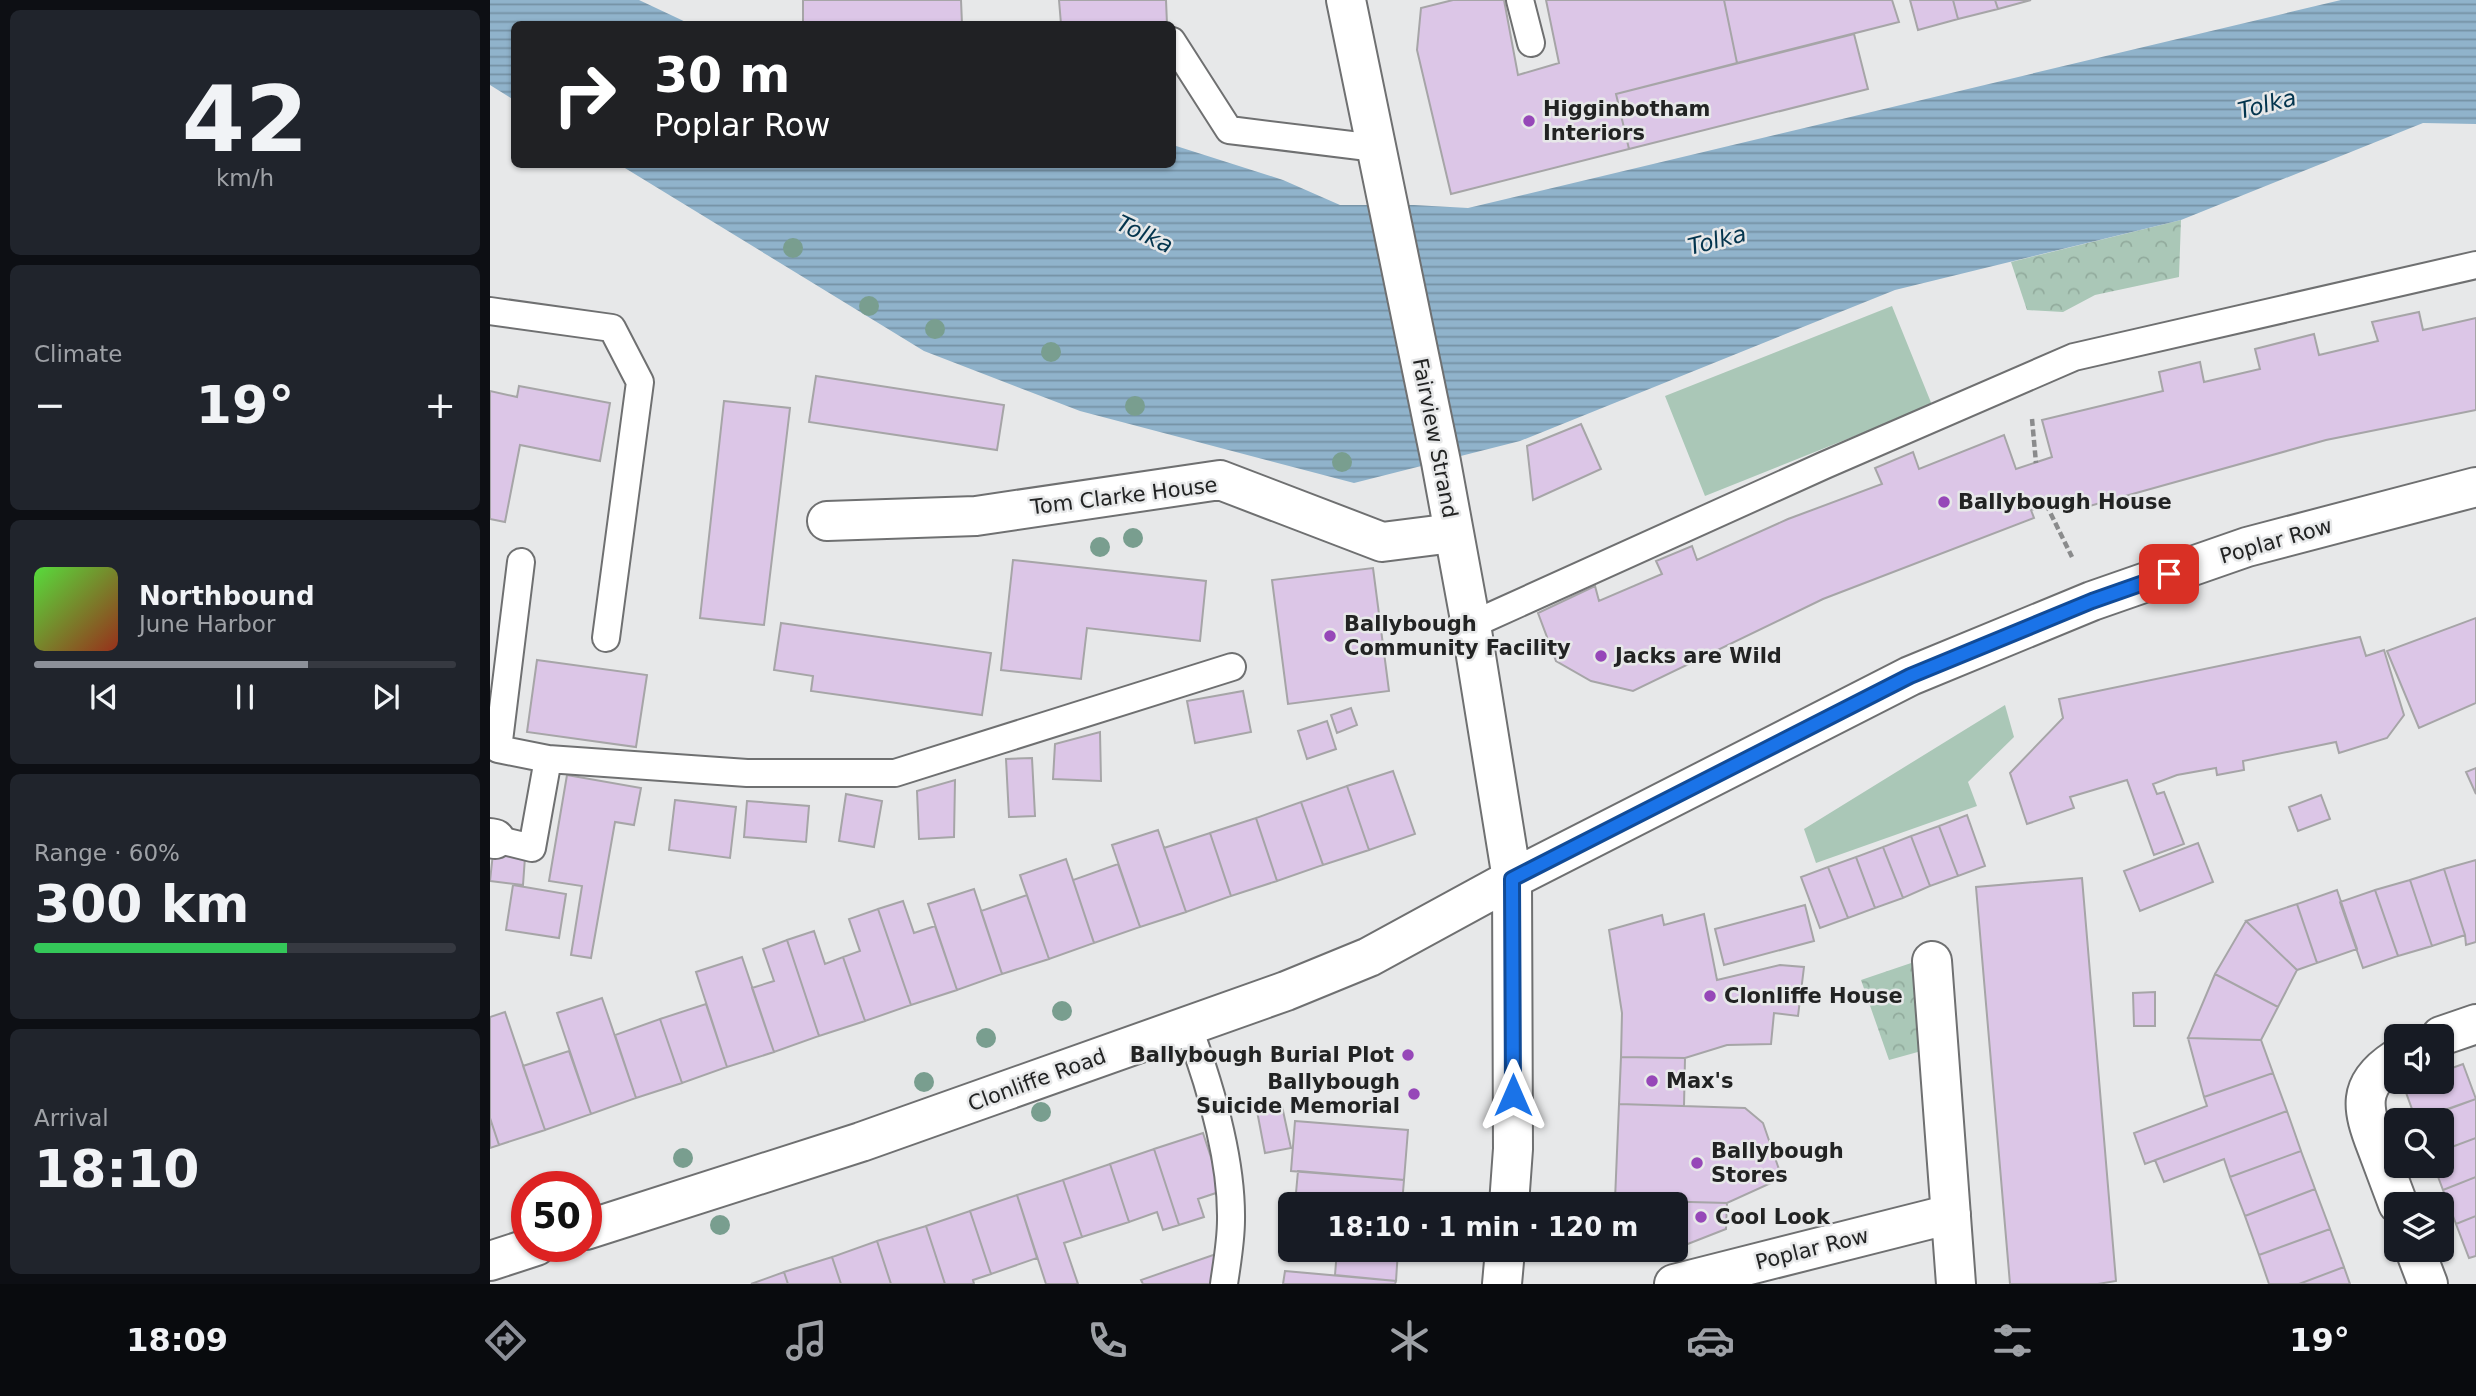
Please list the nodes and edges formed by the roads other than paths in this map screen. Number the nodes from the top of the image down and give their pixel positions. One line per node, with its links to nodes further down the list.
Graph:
1 (1346, 0): 5 (main road, Fairview Strand)
2 (1520, 0): 3 (lane)
3 (1531, 43)
4 (1176, 47): 5 (lane)
5 (1376, 148): 10 (main road, Fairview Strand)
6 (2476, 265): 12 (lane)
7 (490, 311): 13 (lane)
8 (2476, 487): 17 (main road, Poplar Row)
9 (827, 521): 10 (main road, Tom Clarke House)
10 (1453, 533): 12 (main road, Fairview Strand)
11 (521, 562): 15 (lane)
12 (1471, 625): 17 (main road, Fairview Strand)
13 (606, 638)
14 (1232, 667): 15 (lane)
15 (548, 759): 16 (lane)
16 (492, 839)
17 (1512, 879): 20 (main road, Clonliffe Road); 23 (main road, Fairview Strand)
18 (1932, 961): 25 (main road)
19 (2476, 1024): 21 (main road)
20 (1188, 1026): 26 (main road, Clonliffe Road); 31 (lane)
21 (2454, 1032)
22 (2384, 1069): 24 (main road)
23 (1510, 1192)
24 (2393, 1192)
25 (1951, 1214): 33 (main road, Poplar Row); 34 (main road)
26 (602, 1225)
27 (511, 1254): 28 (main road)
28 (490, 1261)
29 (1504, 1262): 32 (main road)
30 (2420, 1262): 35 (main road)
31 (1224, 1284)
32 (1502, 1284)
33 (1674, 1284)
34 (1955, 1284)
35 (2428, 1284)

